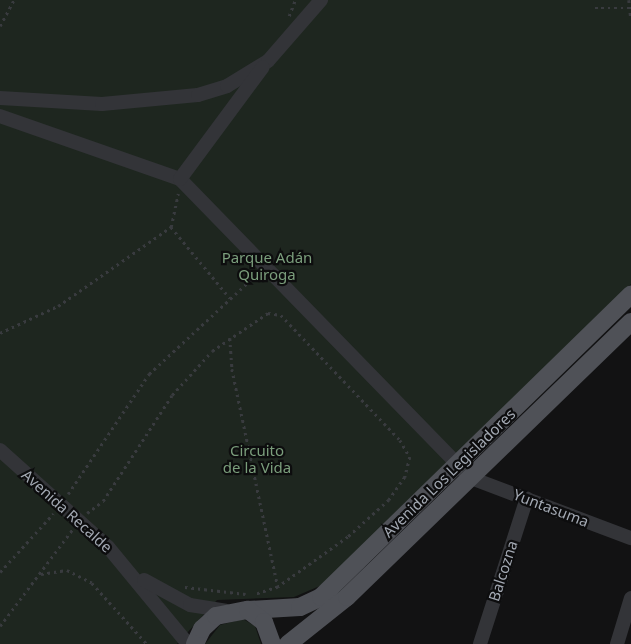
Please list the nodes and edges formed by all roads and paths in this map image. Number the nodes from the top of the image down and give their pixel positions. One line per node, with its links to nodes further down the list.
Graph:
1 (14, 0): 7 (path)
2 (321, 0): 8 (street)
3 (629, 0): 5 (path)
4 (595, 8): 5 (path)
5 (630, 8): 6 (path)
6 (631, 18)
7 (0, 26)
8 (268, 61): 9 (street); 11 (street)
9 (0, 98)
10 (0, 116): 11 (street)
11 (180, 179): 12 (path); 13 (street)
12 (171, 227): 15 (path); 17 (path)
13 (266, 267): 15 (path); 20 (street)
14 (631, 295): 20 (main road, Avenida Los Legisladores)
15 (230, 298): 23 (path)
16 (631, 322): 21 (main road, Avenida Los Legisladores)
17 (0, 333)
18 (230, 338): 24 (path); 29 (path); 29 (path)
19 (0, 450): 23 (street, Avenida Recalde)
20 (458, 464): 21 (street); 32 (main road, Avenida Los Legisladores)
21 (471, 478): 22 (street, Yuntasuma); 39 (main road, Avenida Los Legisladores)
22 (527, 498): 25 (street, Yuntasuma); 40 (street, Balcozna)
23 (64, 503): 24 (street, Avenida Recalde); 26 (path)
24 (80, 518): 27 (street, Avenida Recalde); 28 (path)
25 (631, 538)
26 (0, 572)
27 (133, 573): 30 (street, Avenida Recalde); 36 (street, Avenida Recalde)
28 (41, 574): 34 (path); 35 (path)
29 (278, 587): 30 (path)
30 (165, 594): 33 (street, Avenida Recalde)
31 (631, 598): 41 (street)
32 (248, 610): 33 (main road, Avenida Los Legisladores); 38 (main road)
33 (226, 611): 37 (main road)
34 (0, 626)
35 (147, 644)
36 (188, 644)
37 (195, 644)
38 (272, 644)
39 (288, 644)
40 (480, 644)
41 (617, 644)

